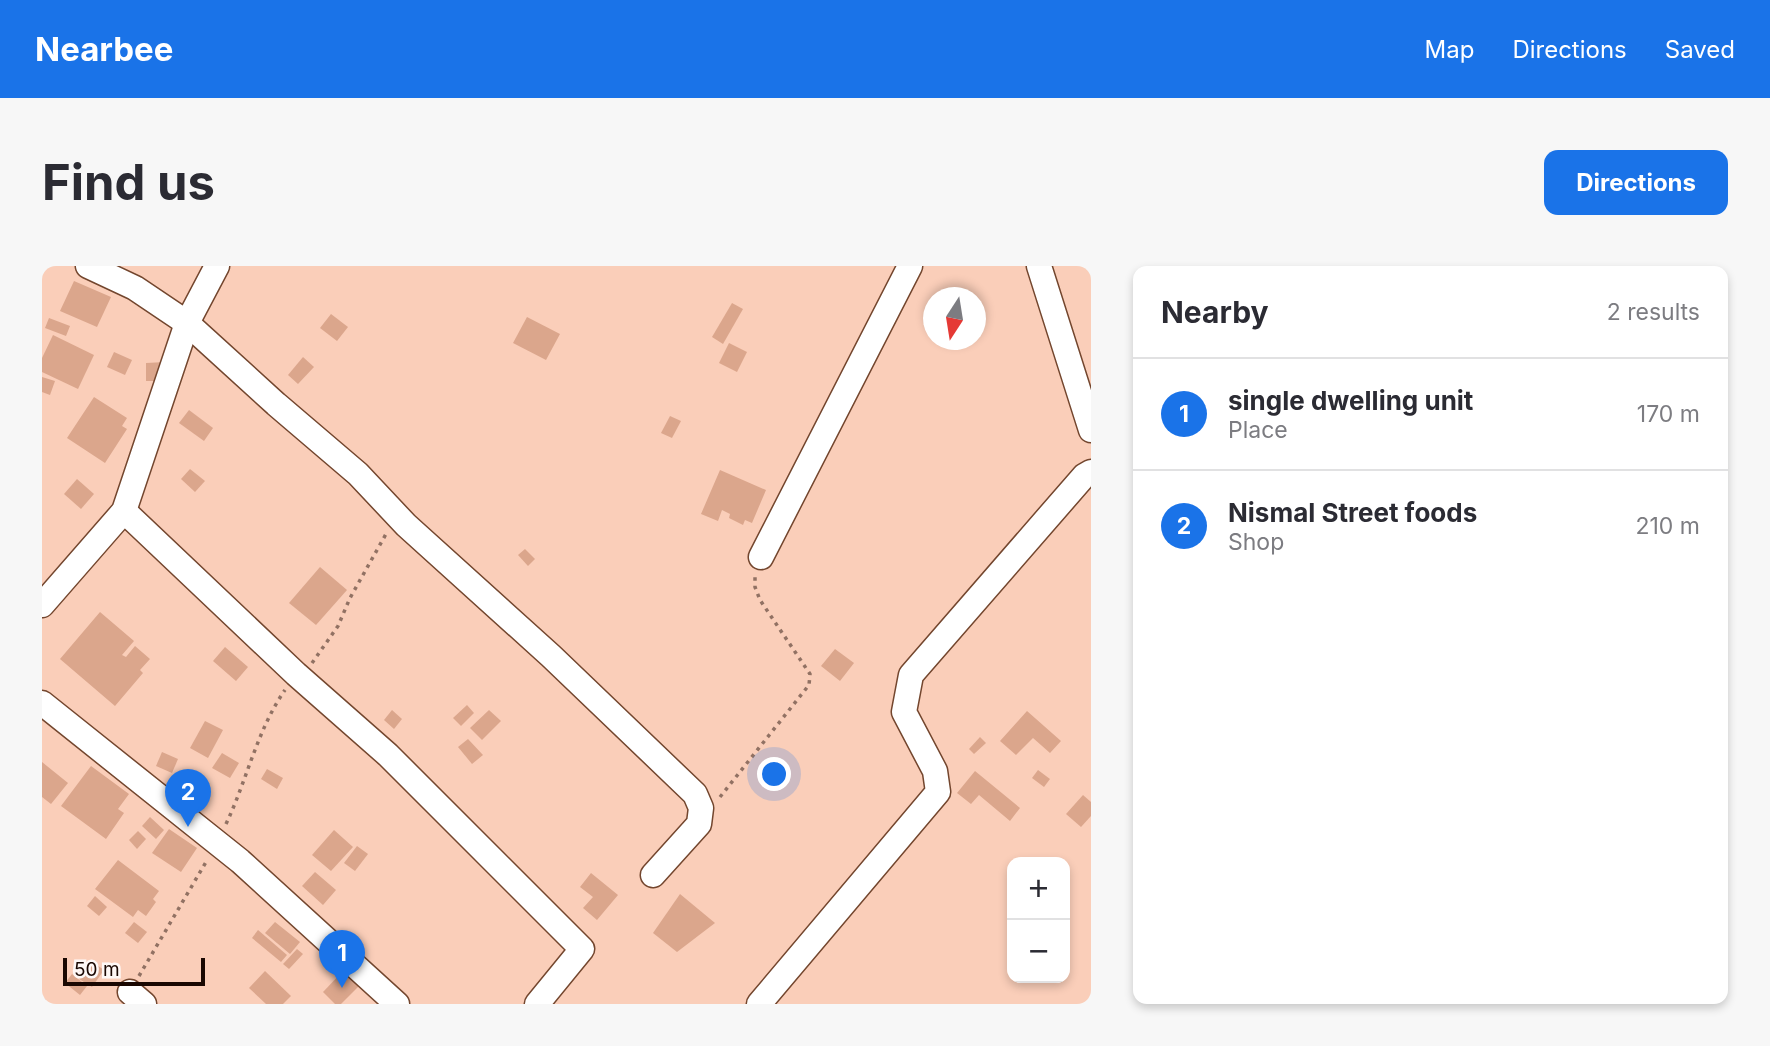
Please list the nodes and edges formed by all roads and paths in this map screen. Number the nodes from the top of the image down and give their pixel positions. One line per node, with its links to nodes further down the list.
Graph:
1 (88, 266): 5 (street)
2 (217, 266): 5 (street)
3 (910, 266): 10 (street)
4 (1040, 266): 6 (street)
5 (187, 323): 8 (street); 9 (street)
6 (1091, 430)
7 (1091, 472): 22 (street)
8 (124, 510): 11 (street); 12 (street)
9 (397, 515): 12 (path); 14 (street)
10 (761, 557): 14 (path)
11 (42, 605)
12 (296, 674): 15 (path); 21 (street)
13 (42, 703): 15 (street)
14 (699, 824): 16 (street)
15 (217, 842): 17 (path); 20 (street)
16 (653, 875)
17 (137, 998)
18 (42, 999): 19 (path)
19 (48, 1004)
20 (397, 1004)
21 (537, 1004)
22 (759, 1004)

